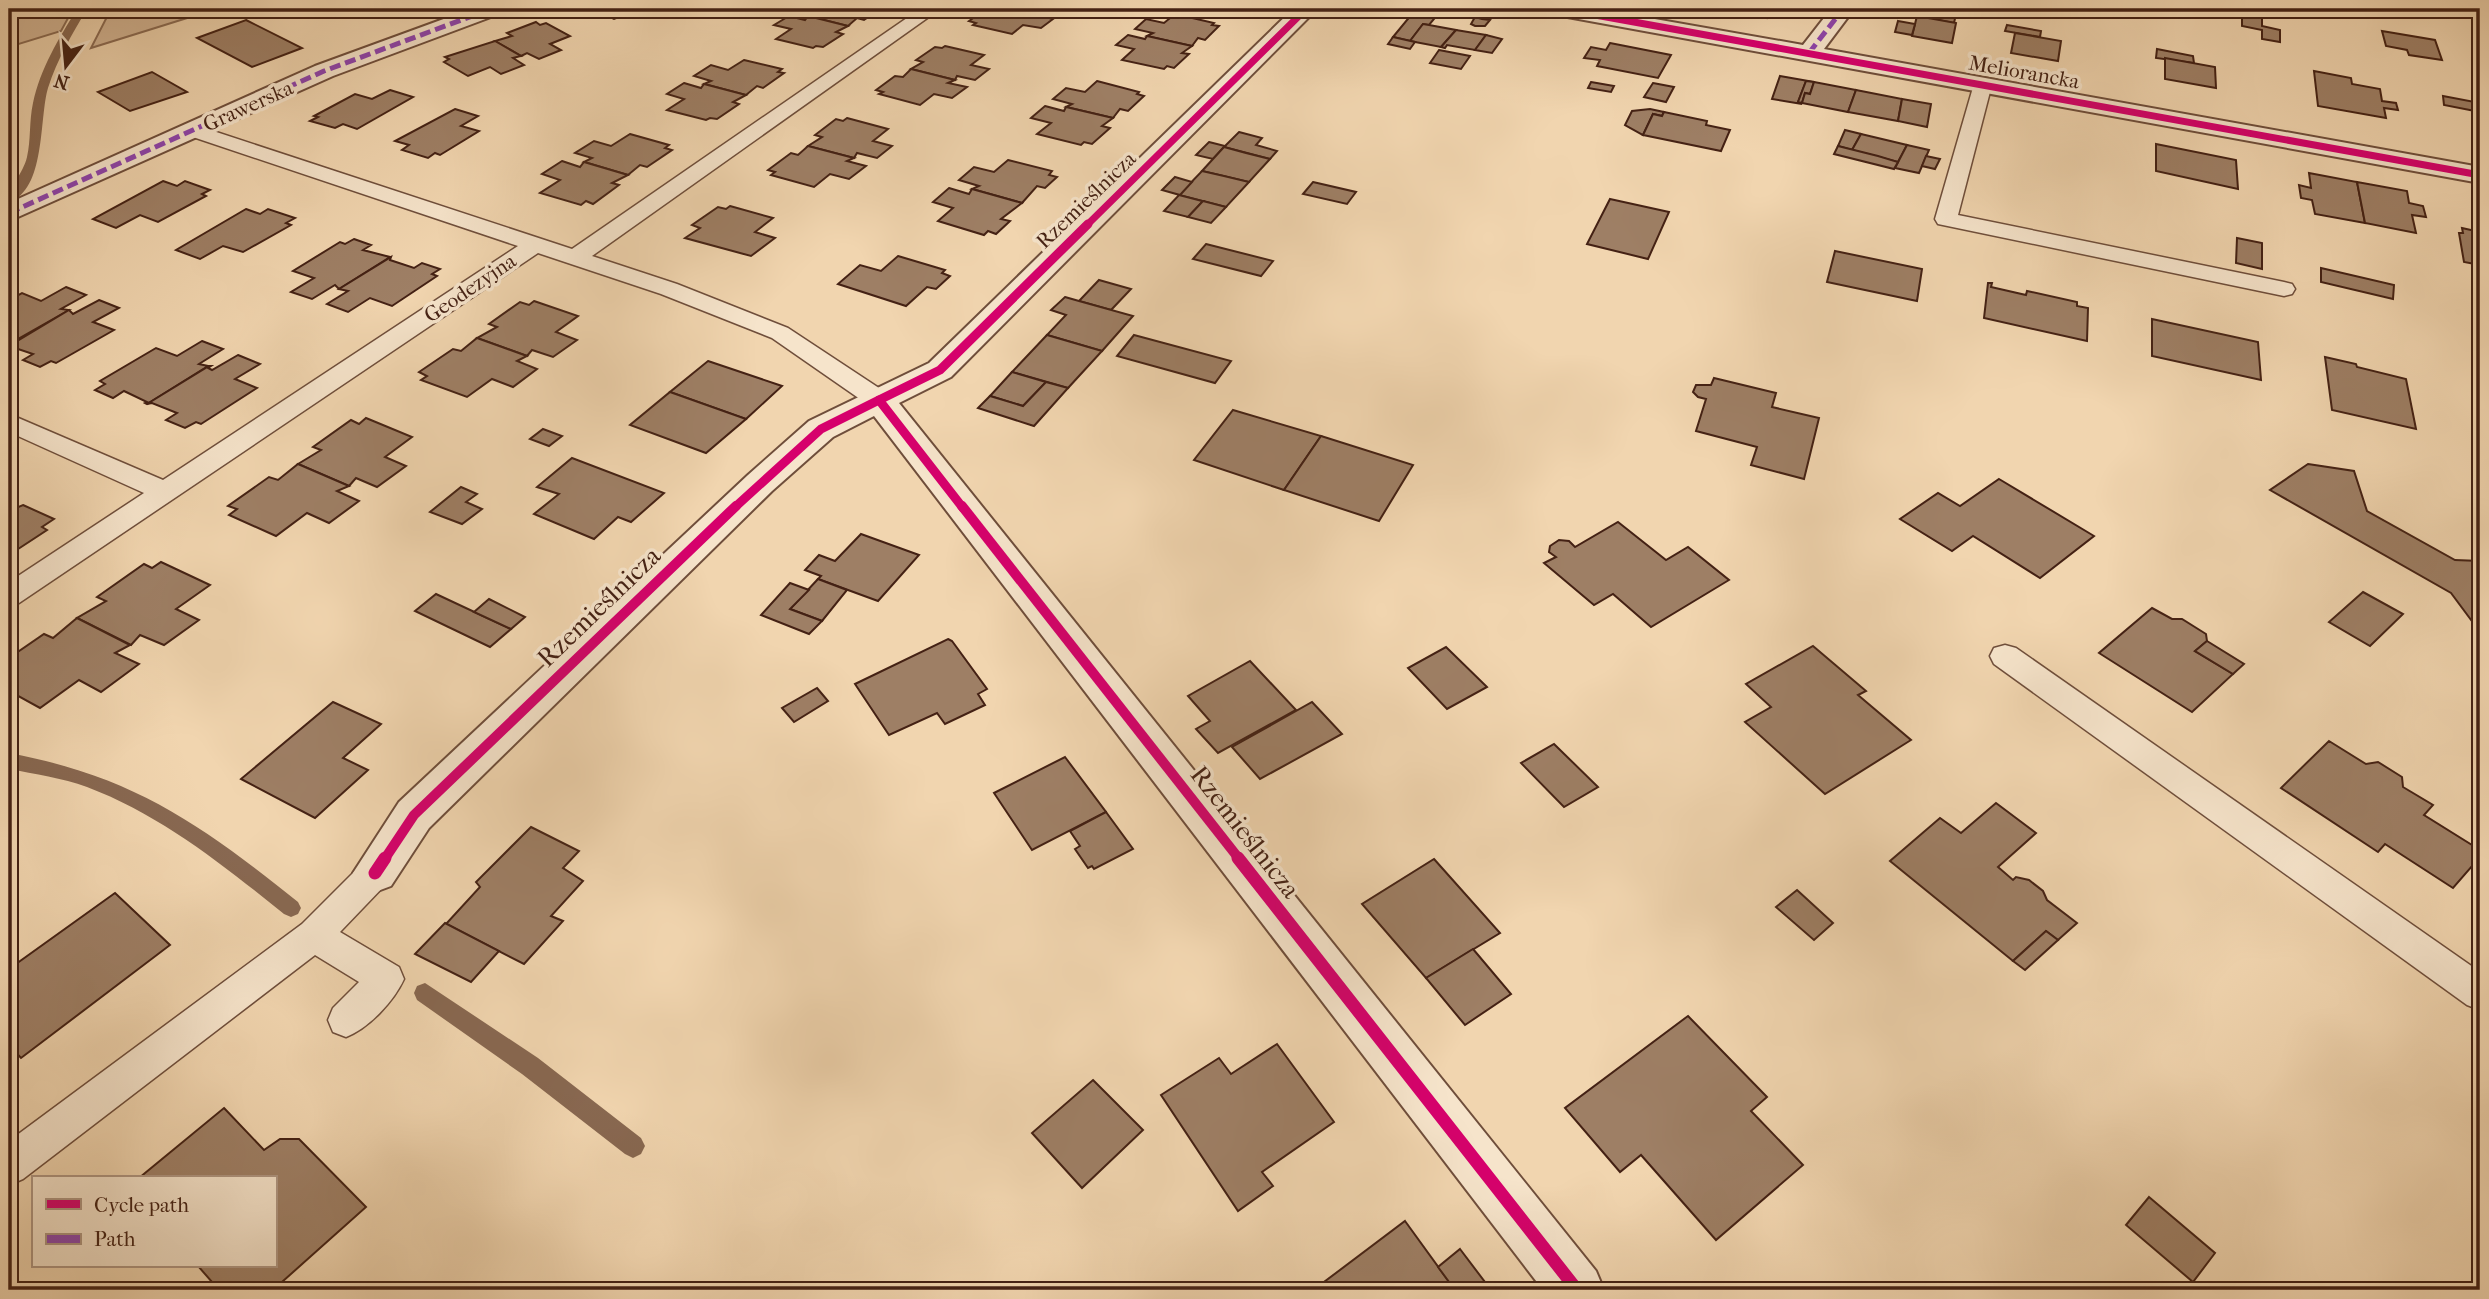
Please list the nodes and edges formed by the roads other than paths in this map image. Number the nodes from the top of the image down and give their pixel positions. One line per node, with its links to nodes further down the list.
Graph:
1 (491, 9): 8 (street, Grawerska)
2 (931, 9): 12 (lane)
3 (1306, 9): 14 (street, Rzemieślnicza)
4 (1562, 9): 6 (street, Meliorancka)
5 (1843, 9): 6 (street)
6 (1809, 53): 7 (street, Meliorancka)
7 (1983, 84): 9 (street, Meliorancka); 13 (lane)
8 (191, 131): 10 (street, Grawerska); 11 (lane)
9 (2480, 175)
10 (9, 213)
11 (535, 245): 12 (lane, Geodezyjna); 16 (lane, Geodezyjna)
12 (576, 257): 14 (lane, Geodezyjna)
13 (2284, 289)
14 (879, 400): 19 (street, Rzemieślnicza); 24 (street, Rzemieślnicza)
15 (9, 422): 16 (lane)
16 (165, 492): 17 (lane, Geodezyjna)
17 (9, 596)
18 (2004, 656): 21 (lane)
19 (375, 873): 20 (lane)
20 (314, 936): 22 (lane); 23 (lane)
21 (2480, 993)
22 (346, 1020)
23 (9, 1165)
24 (1577, 1290)

